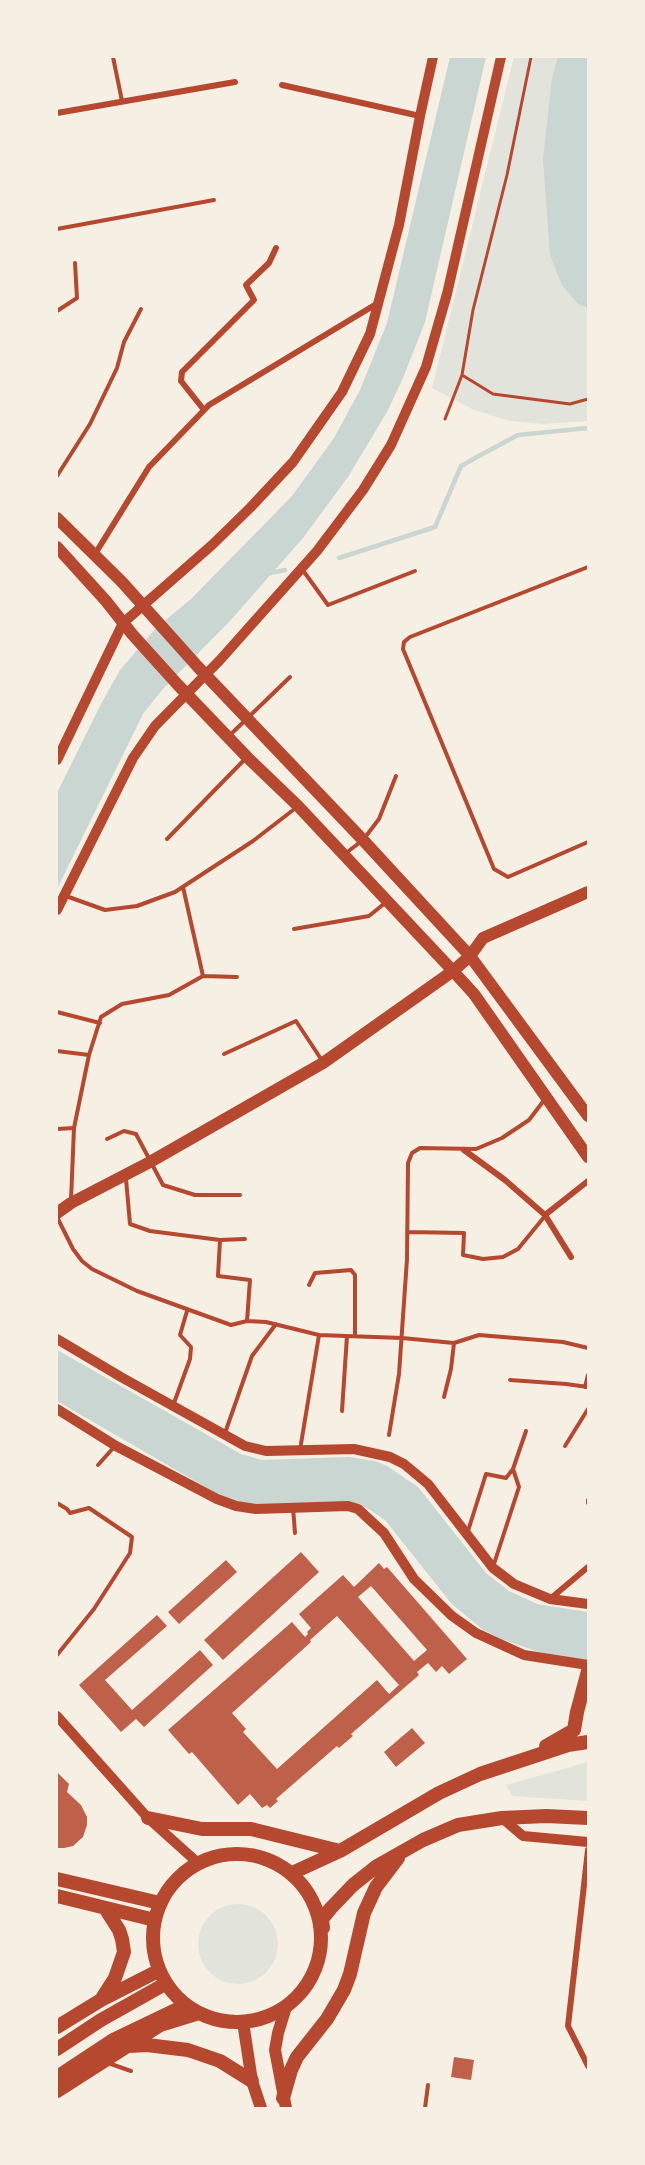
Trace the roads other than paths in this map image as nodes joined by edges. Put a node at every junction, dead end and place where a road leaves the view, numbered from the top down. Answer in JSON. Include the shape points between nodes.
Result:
{"nodes":[{"id":1,"x":113,"y":57,"type":"edge"},
{"id":2,"x":433,"y":57,"type":"edge"},
{"id":3,"x":501,"y":57,"type":"edge"},
{"id":4,"x":235,"y":82,"type":"dead end"},
{"id":5,"x":282,"y":85,"type":"dead end"},
{"id":6,"x":123,"y":102,"type":"junction"},
{"id":7,"x":57,"y":113,"type":"edge"},
{"id":8,"x":420,"y":116,"type":"junction"},
{"id":9,"x":214,"y":200,"type":"dead end"},
{"id":10,"x":57,"y":229,"type":"edge"},
{"id":11,"x":276,"y":248,"type":"dead end"},
{"id":12,"x":75,"y":263,"type":"dead end"},
{"id":13,"x":379,"y":302,"type":"junction"},
{"id":14,"x":141,"y":309,"type":"dead end"},
{"id":15,"x":57,"y":311,"type":"edge"},
{"id":16,"x":204,"y":410,"type":"junction"},
{"id":17,"x":57,"y":476,"type":"edge"},
{"id":18,"x":57,"y":518,"type":"edge"},
{"id":19,"x":57,"y":547,"type":"edge"},
{"id":20,"x":95,"y":554,"type":"junction"},
{"id":21,"x":588,"y":567,"type":"edge"},
{"id":22,"x":302,"y":568,"type":"junction"},
{"id":23,"x":415,"y":571,"type":"dead end"},
{"id":24,"x":142,"y":606,"type":"junction"},
{"id":25,"x":123,"y":623,"type":"junction"},
{"id":26,"x":202,"y":670,"type":"junction"},
{"id":27,"x":290,"y":677,"type":"dead end"},
{"id":28,"x":182,"y":689,"type":"junction"},
{"id":29,"x":248,"y":719,"type":"junction"},
{"id":30,"x":228,"y":737,"type":"junction"},
{"id":31,"x":247,"y":757,"type":"junction"},
{"id":32,"x":57,"y":760,"type":"edge"},
{"id":33,"x":396,"y":776,"type":"dead end"},
{"id":34,"x":298,"y":806,"type":"junction"},
{"id":35,"x":166,"y":839,"type":"dead end"},
{"id":36,"x":363,"y":840,"type":"junction"},
{"id":37,"x":588,"y":842,"type":"edge"},
{"id":38,"x":343,"y":855,"type":"junction"},
{"id":39,"x":183,"y":887,"type":"junction"},
{"id":40,"x":588,"y":892,"type":"edge"},
{"id":41,"x":65,"y":896,"type":"junction"},
{"id":42,"x":388,"y":901,"type":"junction"},
{"id":43,"x":57,"y":910,"type":"edge"},
{"id":44,"x":294,"y":929,"type":"dead end"},
{"id":45,"x":470,"y":956,"type":"junction"},
{"id":46,"x":453,"y":971,"type":"junction"},
{"id":47,"x":203,"y":976,"type":"junction"},
{"id":48,"x":237,"y":977,"type":"dead end"},
{"id":49,"x":57,"y":1012,"type":"edge"},
{"id":50,"x":100,"y":1023,"type":"junction"},
{"id":51,"x":57,"y":1051,"type":"edge"},
{"id":52,"x":224,"y":1054,"type":"dead end"},
{"id":53,"x":89,"y":1055,"type":"junction"},
{"id":54,"x":323,"y":1063,"type":"junction"},
{"id":55,"x":545,"y":1098,"type":"junction"},
{"id":56,"x":588,"y":1116,"type":"edge"},
{"id":57,"x":74,"y":1128,"type":"junction"},
{"id":58,"x":57,"y":1129,"type":"edge"},
{"id":59,"x":106,"y":1139,"type":"dead end"},
{"id":60,"x":464,"y":1150,"type":"junction"},
{"id":61,"x":588,"y":1157,"type":"edge"},
{"id":62,"x":150,"y":1162,"type":"junction"},
{"id":63,"x":125,"y":1175,"type":"junction"},
{"id":64,"x":588,"y":1181,"type":"edge"},
{"id":65,"x":240,"y":1195,"type":"dead end"},
{"id":66,"x":70,"y":1203,"type":"junction"},
{"id":67,"x":57,"y":1213,"type":"edge"},
{"id":68,"x":545,"y":1215,"type":"junction"},
{"id":69,"x":57,"y":1217,"type":"edge"},
{"id":70,"x":407,"y":1232,"type":"junction"},
{"id":71,"x":245,"y":1239,"type":"dead end"},
{"id":72,"x":220,"y":1240,"type":"junction"},
{"id":73,"x":571,"y":1257,"type":"dead end"},
{"id":74,"x":309,"y":1285,"type":"dead end"},
{"id":75,"x":188,"y":1311,"type":"junction"},
{"id":76,"x":247,"y":1321,"type":"junction"},
{"id":77,"x":276,"y":1324,"type":"junction"},
{"id":78,"x":319,"y":1335,"type":"junction"},
{"id":79,"x":347,"y":1336,"type":"junction"},
{"id":80,"x":355,"y":1336,"type":"junction"},
{"id":81,"x":402,"y":1338,"type":"junction"},
{"id":82,"x":57,"y":1339,"type":"edge"},
{"id":83,"x":454,"y":1343,"type":"junction"},
{"id":84,"x":588,"y":1348,"type":"edge"},
{"id":85,"x":588,"y":1375,"type":"edge"},
{"id":86,"x":510,"y":1380,"type":"dead end"},
{"id":87,"x":586,"y":1387,"type":"edge"},
{"id":88,"x":444,"y":1397,"type":"dead end"},
{"id":89,"x":173,"y":1407,"type":"junction"},
{"id":90,"x":57,"y":1409,"type":"edge"},
{"id":91,"x":588,"y":1409,"type":"edge"},
{"id":92,"x":342,"y":1411,"type":"dead end"},
{"id":93,"x":526,"y":1431,"type":"dead end"},
{"id":94,"x":388,"y":1435,"type":"dead end"},
{"id":95,"x":224,"y":1436,"type":"junction"},
{"id":96,"x":116,"y":1446,"type":"junction"},
{"id":97,"x":565,"y":1446,"type":"dead end"},
{"id":98,"x":300,"y":1451,"type":"junction"},
{"id":99,"x":98,"y":1466,"type":"dead end"},
{"id":100,"x":513,"y":1469,"type":"junction"},
{"id":101,"x":57,"y":1503,"type":"edge"},
{"id":102,"x":293,"y":1507,"type":"junction"},
{"id":103,"x":295,"y":1533,"type":"dead end"},
{"id":104,"x":466,"y":1535,"type":"junction"},
{"id":105,"x":588,"y":1567,"type":"edge"},
{"id":106,"x":493,"y":1568,"type":"junction"},
{"id":107,"x":550,"y":1599,"type":"junction"},
{"id":108,"x":588,"y":1604,"type":"edge"},
{"id":109,"x":57,"y":1654,"type":"edge"},
{"id":110,"x":588,"y":1665,"type":"edge"},
{"id":111,"x":588,"y":1671,"type":"edge"},
{"id":112,"x":57,"y":1716,"type":"edge"},
{"id":113,"x":581,"y":1729,"type":"edge"},
{"id":114,"x":588,"y":1742,"type":"edge"},
{"id":115,"x":523,"y":1759,"type":"junction"},
{"id":116,"x":148,"y":1818,"type":"junction"},
{"id":117,"x":502,"y":1818,"type":"junction"},
{"id":118,"x":588,"y":1818,"type":"edge"},
{"id":119,"x":588,"y":1842,"type":"edge"},
{"id":120,"x":405,"y":1850,"type":"junction"},
{"id":121,"x":588,"y":1850,"type":"edge"},
{"id":122,"x":340,"y":1851,"type":"junction"},
{"id":123,"x":198,"y":1863,"type":"junction"},
{"id":124,"x":292,"y":1873,"type":"junction"},
{"id":125,"x":57,"y":1879,"type":"edge"},
{"id":126,"x":57,"y":1896,"type":"edge"},
{"id":127,"x":160,"y":1903,"type":"junction"},
{"id":128,"x":105,"y":1908,"type":"junction"},
{"id":129,"x":155,"y":1920,"type":"junction"},
{"id":130,"x":323,"y":1939,"type":"junction"},
{"id":131,"x":158,"y":1971,"type":"junction"},
{"id":132,"x":165,"y":1984,"type":"junction"},
{"id":133,"x":101,"y":2000,"type":"junction"},
{"id":134,"x":186,"y":2005,"type":"junction"},
{"id":135,"x":286,"y":2007,"type":"junction"},
{"id":136,"x":199,"y":2013,"type":"junction"},
{"id":137,"x":243,"y":2022,"type":"junction"},
{"id":138,"x":57,"y":2027,"type":"edge"},
{"id":139,"x":126,"y":2046,"type":"junction"},
{"id":140,"x":57,"y":2049,"type":"edge"},
{"id":141,"x":102,"y":2061,"type":"junction"},
{"id":142,"x":588,"y":2066,"type":"edge"},
{"id":143,"x":131,"y":2071,"type":"dead end"},
{"id":144,"x":57,"y":2077,"type":"edge"},
{"id":145,"x":252,"y":2081,"type":"junction"},
{"id":146,"x":428,"y":2085,"type":"dead end"},
{"id":147,"x":57,"y":2091,"type":"edge"},
{"id":148,"x":285,"y":2103,"type":"edge"},
{"id":149,"x":261,"y":2108,"type":"edge"},
{"id":150,"x":425,"y":2108,"type":"edge"}],
"edges":[{"from":1,"to":6,"type":"lane"},
{"from":2,"to":8,"type":"street"},
{"from":3,"to":22,"type":"street","via":[[447,294],[426,367],[391,445],[369,481]]},
{"from":4,"to":6,"type":"street"},
{"from":5,"to":8,"type":"street"},
{"from":6,"to":7,"type":"street"},
{"from":8,"to":13,"type":"street"},
{"from":9,"to":10,"type":"lane"},
{"from":11,"to":16,"type":"street","via":[[269,263],[246,285],[254,300],[182,372],[181,381]]},
{"from":12,"to":15,"type":"lane","via":[[77,298]]},
{"from":13,"to":16,"type":"street"},
{"from":13,"to":24,"type":"street","via":[[370,334],[342,392],[293,462],[212,545]]},
{"from":14,"to":17,"type":"lane","via":[[90,424]]},
{"from":16,"to":20,"type":"street","via":[[149,467]]},
{"from":18,"to":20,"type":"main road"},
{"from":19,"to":25,"type":"main road"},
{"from":20,"to":24,"type":"main road"},
{"from":21,"to":37,"type":"lane","via":[[410,637],[403,649],[494,869],[508,878]]},
{"from":22,"to":23,"type":"lane","via":[[328,605]]},
{"from":22,"to":26,"type":"street"},
{"from":24,"to":25,"type":"street"},
{"from":24,"to":26,"type":"main road"},
{"from":25,"to":28,"type":"main road"},
{"from":25,"to":32,"type":"street"},
{"from":26,"to":28,"type":"street"},
{"from":26,"to":29,"type":"main road"},
{"from":27,"to":29,"type":"lane"},
{"from":28,"to":30,"type":"main road"},
{"from":28,"to":41,"type":"street","via":[[133,758]]},
{"from":29,"to":30,"type":"lane"},
{"from":29,"to":36,"type":"main road"},
{"from":30,"to":31,"type":"main road"},
{"from":31,"to":34,"type":"main road"},
{"from":31,"to":35,"type":"lane"},
{"from":33,"to":36,"type":"lane","via":[[379,819]]},
{"from":34,"to":38,"type":"main road"},
{"from":34,"to":39,"type":"lane"},
{"from":36,"to":38,"type":"lane"},
{"from":36,"to":45,"type":"main road"},
{"from":38,"to":42,"type":"main road"},
{"from":39,"to":41,"type":"lane","via":[[137,906],[105,910]]},
{"from":39,"to":47,"type":"lane"},
{"from":40,"to":45,"type":"main road","via":[[483,938]]},
{"from":41,"to":43,"type":"street"},
{"from":42,"to":44,"type":"lane","via":[[369,916]]},
{"from":42,"to":46,"type":"main road"},
{"from":45,"to":46,"type":"main road"},
{"from":45,"to":56,"type":"main road"},
{"from":46,"to":54,"type":"main road"},
{"from":46,"to":55,"type":"main road","via":[[474,994]]},
{"from":47,"to":48,"type":"lane"},
{"from":47,"to":50,"type":"lane","via":[[169,995],[122,1004],[101,1017]]},
{"from":49,"to":50,"type":"lane"},
{"from":50,"to":53,"type":"lane"},
{"from":51,"to":53,"type":"lane"},
{"from":52,"to":54,"type":"lane","via":[[296,1021]]},
{"from":53,"to":57,"type":"lane"},
{"from":54,"to":62,"type":"main road"},
{"from":55,"to":60,"type":"lane","via":[[529,1120],[502,1138]]},
{"from":55,"to":61,"type":"main road"},
{"from":57,"to":58,"type":"lane"},
{"from":57,"to":66,"type":"lane"},
{"from":59,"to":62,"type":"lane","via":[[124,1131],[136,1134]]},
{"from":60,"to":68,"type":"street"},
{"from":60,"to":70,"type":"lane","via":[[420,1148],[412,1153],[408,1163]]},
{"from":62,"to":63,"type":"main road"},
{"from":62,"to":65,"type":"lane","via":[[163,1185],[195,1195]]},
{"from":63,"to":66,"type":"main road"},
{"from":63,"to":72,"type":"lane","via":[[130,1224],[150,1231]]},
{"from":64,"to":68,"type":"street"},
{"from":66,"to":67,"type":"main road"},
{"from":68,"to":70,"type":"lane","via":[[518,1249],[503,1257],[463,1255],[464,1233]]},
{"from":68,"to":73,"type":"street"},
{"from":69,"to":75,"type":"lane","via":[[73,1249],[92,1269]]},
{"from":70,"to":81,"type":"lane"},
{"from":71,"to":72,"type":"lane"},
{"from":72,"to":76,"type":"lane","via":[[218,1276],[250,1280]]},
{"from":74,"to":80,"type":"lane","via":[[315,1273],[351,1270],[355,1275]]},
{"from":75,"to":76,"type":"lane","via":[[231,1325]]},
{"from":75,"to":89,"type":"lane","via":[[180,1335],[191,1347],[190,1359]]},
{"from":76,"to":77,"type":"lane"},
{"from":77,"to":78,"type":"lane"},
{"from":77,"to":95,"type":"lane","via":[[252,1356]]},
{"from":78,"to":79,"type":"lane"},
{"from":78,"to":98,"type":"lane"},
{"from":79,"to":80,"type":"lane"},
{"from":79,"to":92,"type":"lane"},
{"from":80,"to":81,"type":"lane"},
{"from":81,"to":83,"type":"lane"},
{"from":81,"to":94,"type":"lane","via":[[397,1396]]},
{"from":82,"to":89,"type":"street"},
{"from":83,"to":84,"type":"lane","via":[[479,1335]]},
{"from":83,"to":88,"type":"lane"},
{"from":85,"to":87,"type":"lane"},
{"from":86,"to":87,"type":"lane"},
{"from":89,"to":95,"type":"street"},
{"from":90,"to":96,"type":"street"},
{"from":91,"to":97,"type":"lane"},
{"from":93,"to":100,"type":"lane"},
{"from":95,"to":98,"type":"street","via":[[266,1452]]},
{"from":96,"to":99,"type":"lane"},
{"from":96,"to":102,"type":"street","via":[[236,1506]]},
{"from":98,"to":104,"type":"street","via":[[354,1449],[404,1464],[428,1484]]},
{"from":100,"to":104,"type":"lane","via":[[506,1478],[486,1474]]},
{"from":100,"to":106,"type":"lane","via":[[519,1487]]},
{"from":101,"to":109,"type":"lane","via":[[70,1513],[89,1508],[132,1537],[130,1553]]},
{"from":102,"to":103,"type":"lane"},
{"from":102,"to":110,"type":"street","via":[[358,1509],[384,1533],[414,1579],[476,1633],[524,1655]]},
{"from":104,"to":106,"type":"street"},
{"from":105,"to":107,"type":"street"},
{"from":106,"to":107,"type":"street","via":[[514,1584]]},
{"from":107,"to":108,"type":"street"},
{"from":111,"to":113,"type":"main road","via":[[577,1712]]},
{"from":112,"to":116,"type":"street"},
{"from":113,"to":115,"type":"main road"},
{"from":114,"to":115,"type":"main road"},
{"from":115,"to":122,"type":"main road","via":[[439,1793]]},
{"from":116,"to":122,"type":"main road","via":[[202,1828],[251,1828]]},
{"from":116,"to":123,"type":"street"},
{"from":117,"to":118,"type":"main road"},
{"from":117,"to":119,"type":"street","via":[[523,1836]]},
{"from":117,"to":120,"type":"main road","via":[[458,1825]]},
{"from":120,"to":130,"type":"main road","via":[[377,1866],[331,1908],[322,1919]]},
{"from":120,"to":148,"type":"main road","via":[[369,1901],[344,1990],[297,2058]]},
{"from":121,"to":142,"type":"street","via":[[568,2026]]},
{"from":122,"to":124,"type":"main road"},
{"from":123,"to":124,"type":"main road","via":[[222,1855],[246,1854],[271,1860]]},
{"from":123,"to":127,"type":"main road","via":[[176,1880]]},
{"from":124,"to":130,"type":"main road","via":[[312,1898]]},
{"from":125,"to":127,"type":"main road"},
{"from":126,"to":128,"type":"main road"},
{"from":127,"to":129,"type":"main road"},
{"from":128,"to":129,"type":"main road"},
{"from":128,"to":133,"type":"main road","via":[[122,1939],[124,1952],[115,1978]]},
{"from":129,"to":131,"type":"main road"},
{"from":130,"to":135,"type":"main road","via":[[318,1965],[306,1989]]},
{"from":131,"to":132,"type":"main road"},
{"from":131,"to":133,"type":"main road"},
{"from":132,"to":134,"type":"main road"},
{"from":132,"to":140,"type":"main road"},
{"from":133,"to":138,"type":"main road"},
{"from":134,"to":136,"type":"main road"},
{"from":134,"to":144,"type":"main road","via":[[113,2040]]},
{"from":135,"to":137,"type":"main road","via":[[262,2019]]},
{"from":135,"to":148,"type":"main road","via":[[275,2050]]},
{"from":136,"to":137,"type":"main road","via":[[220,2021]]},
{"from":136,"to":139,"type":"main road","via":[[160,2025]]},
{"from":137,"to":145,"type":"main road"},
{"from":139,"to":141,"type":"main road"},
{"from":139,"to":145,"type":"main road","via":[[188,2050],[220,2061]]},
{"from":141,"to":143,"type":"lane"},
{"from":141,"to":147,"type":"main road"},
{"from":145,"to":149,"type":"main road"},
{"from":146,"to":150,"type":"lane"}]}
